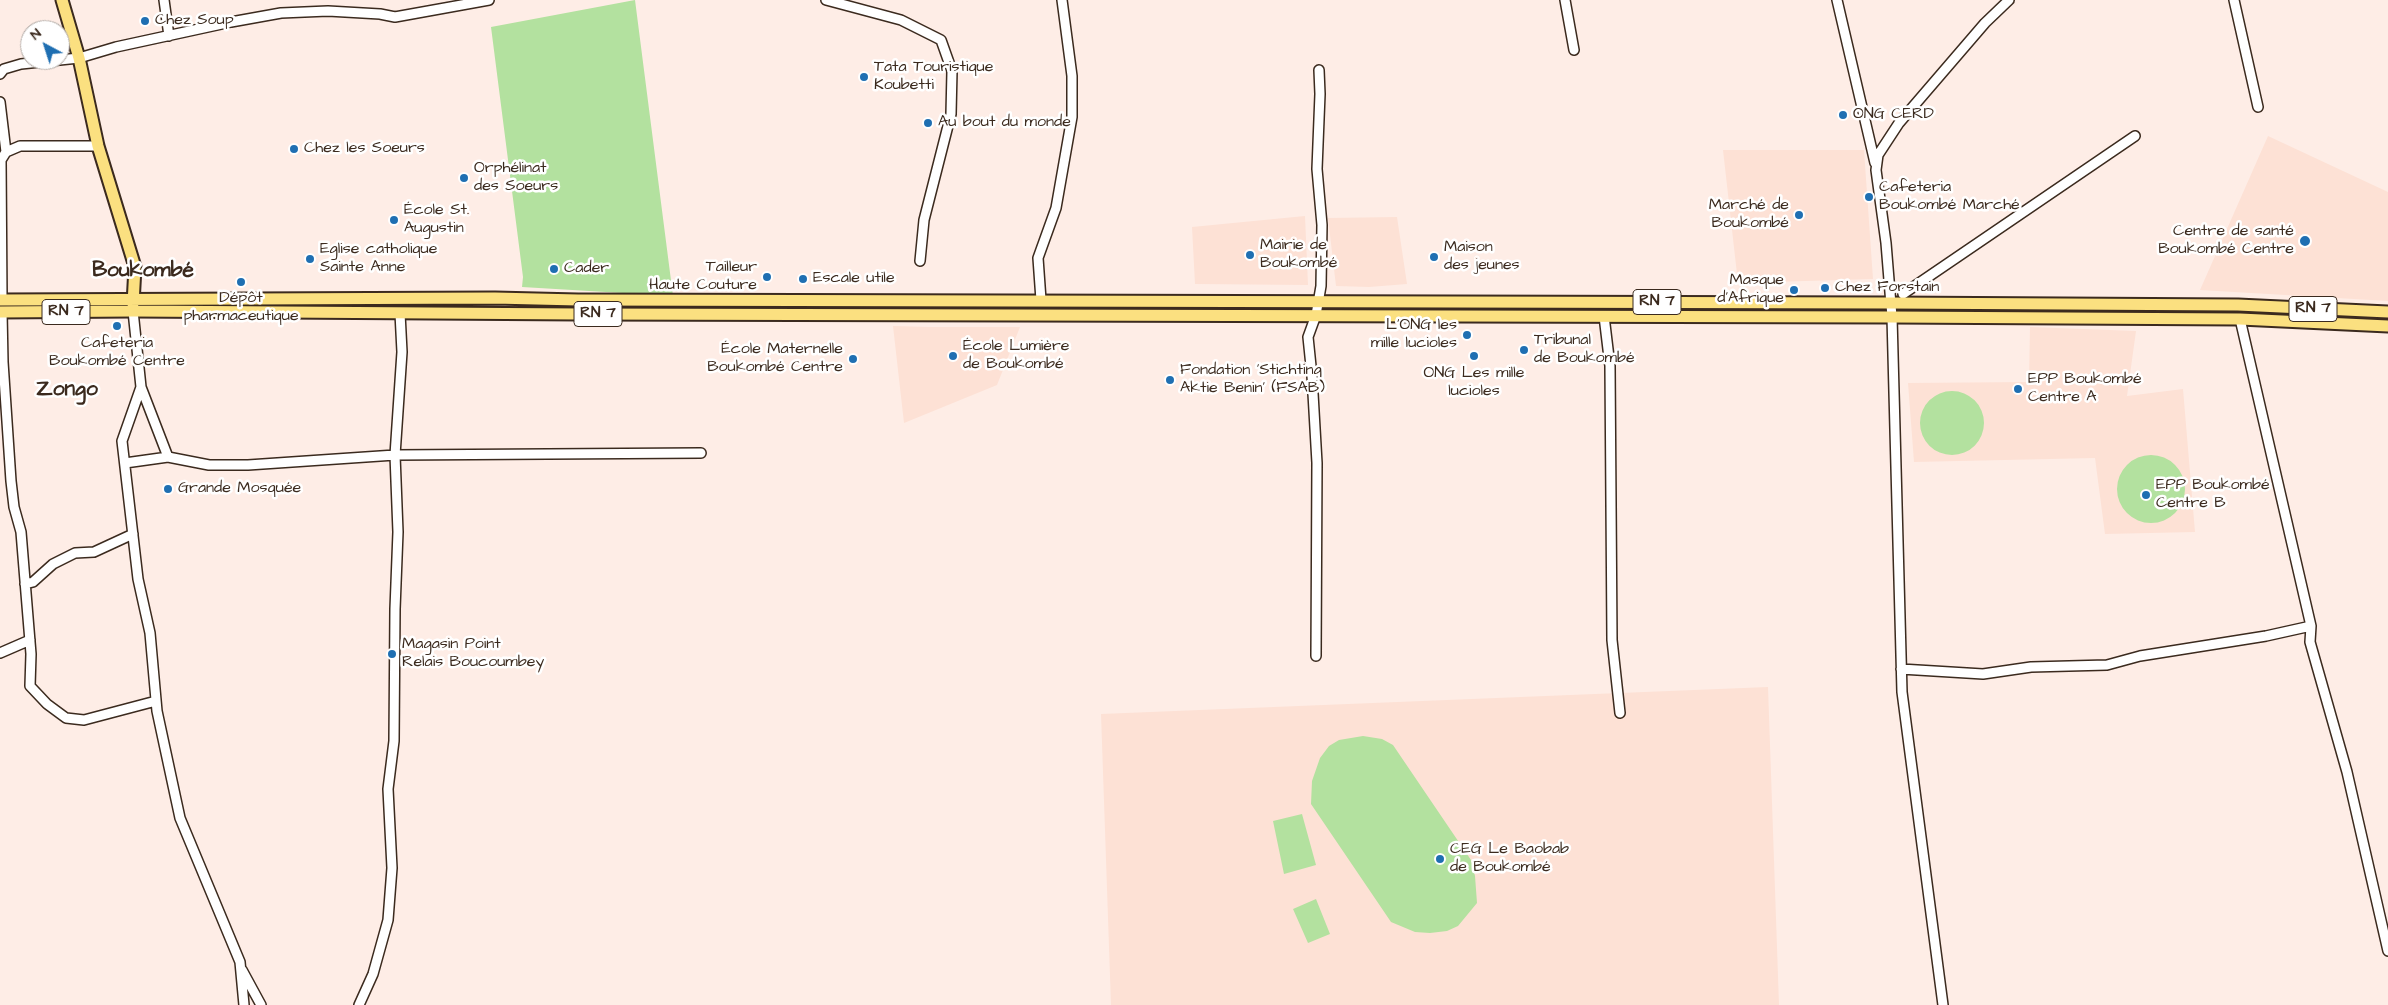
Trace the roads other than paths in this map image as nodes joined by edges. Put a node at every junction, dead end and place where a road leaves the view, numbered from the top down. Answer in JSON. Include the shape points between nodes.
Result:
{"nodes":[{"id":1,"x":62,"y":0,"type":"edge"},
{"id":2,"x":164,"y":0,"type":"edge"},
{"id":3,"x":489,"y":0,"type":"edge"},
{"id":4,"x":826,"y":0,"type":"edge"},
{"id":5,"x":1062,"y":0,"type":"edge"},
{"id":6,"x":1565,"y":0,"type":"edge"},
{"id":7,"x":1837,"y":0,"type":"edge"},
{"id":8,"x":2009,"y":0,"type":"edge"},
{"id":9,"x":2234,"y":0,"type":"edge"},
{"id":10,"x":169,"y":36,"type":"junction"},
{"id":11,"x":1574,"y":50,"type":"dead end"},
{"id":12,"x":79,"y":58,"type":"junction"},
{"id":13,"x":1318,"y":70,"type":"dead end"},
{"id":14,"x":0,"y":74,"type":"edge"},
{"id":15,"x":0,"y":102,"type":"edge"},
{"id":16,"x":2258,"y":107,"type":"dead end"},
{"id":17,"x":2135,"y":136,"type":"dead end"},
{"id":18,"x":98,"y":146,"type":"junction"},
{"id":19,"x":6,"y":152,"type":"junction"},
{"id":20,"x":1876,"y":170,"type":"junction"},
{"id":21,"x":920,"y":261,"type":"dead end"},
{"id":22,"x":1903,"y":294,"type":"dead end"},
{"id":23,"x":134,"y":298,"type":"junction"},
{"id":24,"x":1,"y":300,"type":"edge"},
{"id":25,"x":1041,"y":300,"type":"junction"},
{"id":26,"x":1318,"y":301,"type":"junction"},
{"id":27,"x":1890,"y":303,"type":"junction"},
{"id":28,"x":133,"y":311,"type":"junction"},
{"id":29,"x":2388,"y":312,"type":"edge"},
{"id":30,"x":400,"y":313,"type":"junction"},
{"id":31,"x":1316,"y":315,"type":"junction"},
{"id":32,"x":1604,"y":316,"type":"junction"},
{"id":33,"x":1,"y":317,"type":"edge"},
{"id":34,"x":1892,"y":317,"type":"junction"},
{"id":35,"x":2240,"y":320,"type":"junction"},
{"id":36,"x":2388,"y":326,"type":"edge"},
{"id":37,"x":141,"y":387,"type":"junction"},
{"id":38,"x":701,"y":452,"type":"dead end"},
{"id":39,"x":395,"y":455,"type":"junction"},
{"id":40,"x":168,"y":457,"type":"junction"},
{"id":41,"x":125,"y":464,"type":"junction"},
{"id":42,"x":133,"y":534,"type":"junction"},
{"id":43,"x":25,"y":584,"type":"junction"},
{"id":44,"x":2312,"y":626,"type":"junction"},
{"id":45,"x":30,"y":640,"type":"junction"},
{"id":46,"x":0,"y":653,"type":"edge"},
{"id":47,"x":1316,"y":656,"type":"dead end"},
{"id":48,"x":1901,"y":669,"type":"junction"},
{"id":49,"x":156,"y":701,"type":"junction"},
{"id":50,"x":1620,"y":713,"type":"dead end"},
{"id":51,"x":2388,"y":951,"type":"edge"},
{"id":52,"x":240,"y":967,"type":"junction"},
{"id":53,"x":244,"y":1005,"type":"edge"},
{"id":54,"x":262,"y":1005,"type":"edge"},
{"id":55,"x":359,"y":1005,"type":"edge"},
{"id":56,"x":1944,"y":1005,"type":"edge"}],
"edges":[{"from":1,"to":12,"type":"main road"},
{"from":2,"to":10,"type":"street"},
{"from":3,"to":10,"type":"street","via":[[396,17],[328,11],[281,13]]},
{"from":4,"to":21,"type":"street","via":[[902,20],[941,40],[952,71],[951,114],[924,220]]},
{"from":5,"to":25,"type":"street","via":[[1072,76],[1072,117],[1056,208],[1038,258]]},
{"from":6,"to":11,"type":"street"},
{"from":7,"to":20,"type":"street"},
{"from":8,"to":20,"type":"street","via":[[1985,23],[1899,123],[1878,155]]},
{"from":9,"to":16,"type":"street"},
{"from":10,"to":12,"type":"street"},
{"from":12,"to":14,"type":"street","via":[[21,64],[4,69]]},
{"from":12,"to":18,"type":"main road"},
{"from":13,"to":26,"type":"street","via":[[1317,176],[1322,225]]},
{"from":15,"to":19,"type":"street"},
{"from":17,"to":22,"type":"street"},
{"from":18,"to":19,"type":"street","via":[[20,146]]},
{"from":18,"to":23,"type":"main road","via":[[135,267]]},
{"from":19,"to":24,"type":"street","via":[[1,160]]},
{"from":20,"to":27,"type":"street"},
{"from":23,"to":24,"type":"main road","number":"RN 7"},
{"from":23,"to":25,"type":"main road","number":"RN 7"},
{"from":23,"to":28,"type":"main road"},
{"from":25,"to":26,"type":"main road","number":"RN 7"},
{"from":26,"to":27,"type":"main road","number":"RN 7"},
{"from":26,"to":31,"type":"street"},
{"from":27,"to":29,"type":"main road","number":"RN 7","via":[[2238,305]]},
{"from":27,"to":34,"type":"street"},
{"from":28,"to":30,"type":"main road","number":"RN 7"},
{"from":28,"to":33,"type":"main road","number":"RN 7","via":[[20,312]]},
{"from":28,"to":37,"type":"street"},
{"from":30,"to":31,"type":"main road","number":"RN 7"},
{"from":30,"to":39,"type":"street","via":[[402,352]]},
{"from":31,"to":32,"type":"main road","number":"RN 7"},
{"from":31,"to":47,"type":"street","via":[[1308,337],[1316,463]]},
{"from":32,"to":34,"type":"main road","number":"RN 7"},
{"from":32,"to":50,"type":"street","via":[[1610,366],[1612,640]]},
{"from":33,"to":43,"type":"street","via":[[11,481],[21,532]]},
{"from":34,"to":35,"type":"main road","number":"RN 7"},
{"from":34,"to":48,"type":"street"},
{"from":35,"to":36,"type":"main road","number":"RN 7"},
{"from":35,"to":44,"type":"street"},
{"from":37,"to":40,"type":"street"},
{"from":37,"to":41,"type":"street","via":[[122,441]]},
{"from":38,"to":39,"type":"street"},
{"from":39,"to":40,"type":"street","via":[[248,465],[209,465]]},
{"from":39,"to":55,"type":"street","via":[[398,532],[394,741],[388,789],[391,877],[388,920],[373,974]]},
{"from":40,"to":41,"type":"street"},
{"from":41,"to":42,"type":"street"},
{"from":42,"to":43,"type":"street","via":[[94,552],[75,553],[53,564],[33,582]]},
{"from":42,"to":49,"type":"street","via":[[138,580],[150,633]]},
{"from":43,"to":45,"type":"street"},
{"from":44,"to":48,"type":"street","via":[[2140,656],[2107,665],[2031,667],[1983,674]]},
{"from":44,"to":51,"type":"street","via":[[2310,642],[2347,772]]},
{"from":45,"to":46,"type":"street"},
{"from":45,"to":49,"type":"street","via":[[30,686],[66,718],[84,720]]},
{"from":48,"to":56,"type":"street","via":[[1920,841]]},
{"from":49,"to":52,"type":"street","via":[[180,818]]},
{"from":52,"to":53,"type":"street"},
{"from":52,"to":54,"type":"street"}]}
